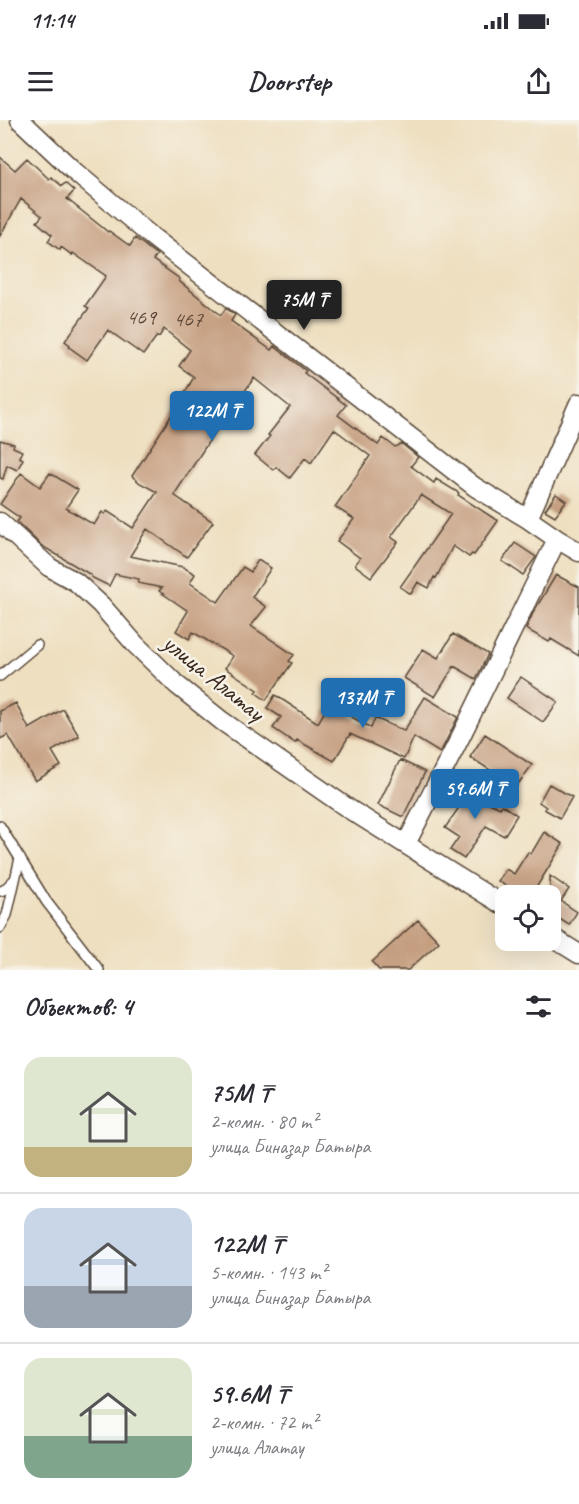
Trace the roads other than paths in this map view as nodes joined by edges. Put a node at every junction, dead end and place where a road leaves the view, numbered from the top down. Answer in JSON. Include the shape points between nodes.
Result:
{"nodes":[{"id":1,"x":20,"y":120,"type":"edge"},
{"id":2,"x":579,"y":403,"type":"edge"},
{"id":3,"x":528,"y":519,"type":"junction"},
{"id":4,"x":0,"y":522,"type":"edge"},
{"id":5,"x":557,"y":539,"type":"junction"},
{"id":6,"x":579,"y":552,"type":"edge"},
{"id":7,"x":37,"y":645,"type":"dead end"},
{"id":8,"x":0,"y":676,"type":"edge"},
{"id":9,"x":0,"y":826,"type":"edge"},
{"id":10,"x":406,"y":844,"type":"junction"},
{"id":11,"x":20,"y":858,"type":"junction"},
{"id":12,"x":14,"y":880,"type":"junction"},
{"id":13,"x":0,"y":891,"type":"edge"},
{"id":14,"x":495,"y":900,"type":"edge"},
{"id":15,"x":0,"y":928,"type":"edge"},
{"id":16,"x":561,"y":943,"type":"edge"},
{"id":17,"x":579,"y":954,"type":"edge"},
{"id":18,"x":99,"y":970,"type":"edge"}],
"edges":[{"from":1,"to":3,"type":"street","via":[[151,236],[475,487]]},
{"from":2,"to":3,"type":"street"},
{"from":3,"to":5,"type":"street"},
{"from":4,"to":10,"type":"street","name":"улица Алатау","via":[[49,567],[76,582],[101,605],[177,686],[349,809]]},
{"from":5,"to":6,"type":"street"},
{"from":5,"to":10,"type":"street"},
{"from":7,"to":8,"type":"lane"},
{"from":9,"to":11,"type":"lane"},
{"from":10,"to":14,"type":"street","name":"улица Алатау"},
{"from":11,"to":12,"type":"lane"},
{"from":11,"to":18,"type":"lane","via":[[46,901]]},
{"from":12,"to":13,"type":"lane"},
{"from":12,"to":15,"type":"lane","via":[[7,915]]},
{"from":16,"to":17,"type":"street"}]}
